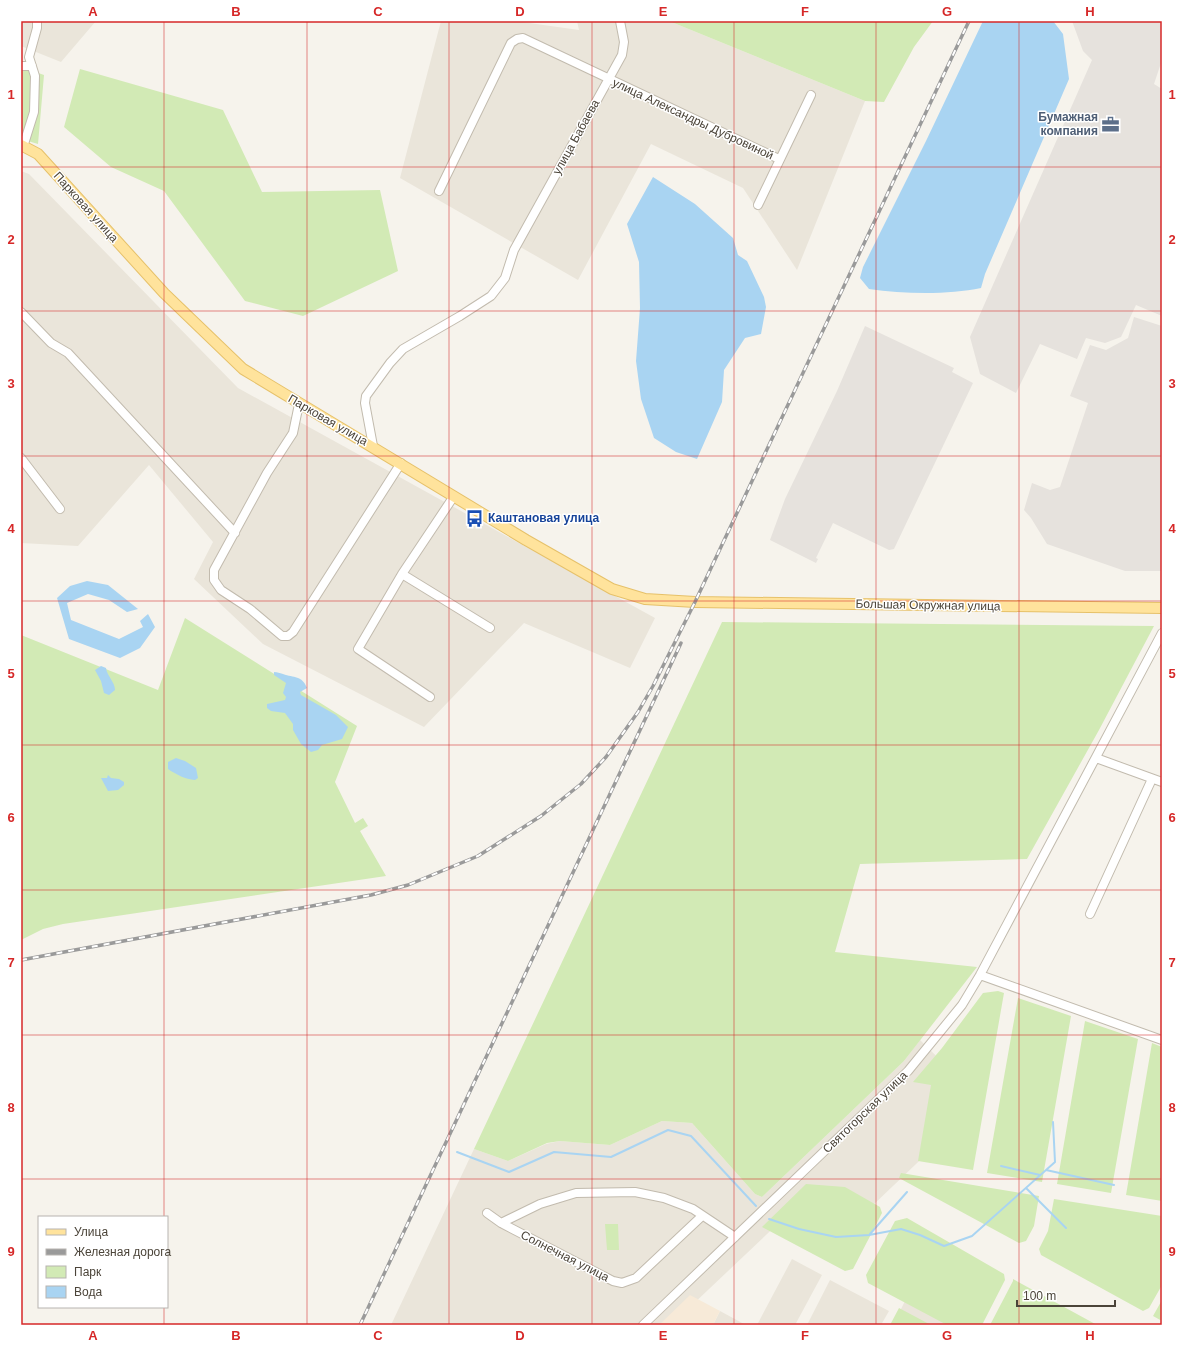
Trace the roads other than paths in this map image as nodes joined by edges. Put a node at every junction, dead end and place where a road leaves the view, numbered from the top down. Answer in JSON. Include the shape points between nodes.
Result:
{"nodes":[{"id":1,"x":37,"y":21,"type":"edge"},
{"id":2,"x":620,"y":21,"type":"edge"},
{"id":3,"x":21,"y":66,"type":"edge"},
{"id":4,"x":32,"y":66,"type":"junction"},
{"id":5,"x":608,"y":79,"type":"junction"},
{"id":6,"x":811,"y":95,"type":"dead end"},
{"id":7,"x":22,"y":146,"type":"edge"},
{"id":8,"x":779,"y":159,"type":"junction"},
{"id":9,"x":439,"y":191,"type":"dead end"},
{"id":10,"x":758,"y":205,"type":"dead end"},
{"id":11,"x":21,"y":312,"type":"edge"},
{"id":12,"x":300,"y":404,"type":"junction"},
{"id":13,"x":374,"y":446,"type":"junction"},
{"id":14,"x":21,"y":458,"type":"edge"},
{"id":15,"x":401,"y":463,"type":"junction"},
{"id":16,"x":454,"y":496,"type":"junction"},
{"id":17,"x":60,"y":509,"type":"dead end"},
{"id":18,"x":235,"y":533,"type":"junction"},
{"id":19,"x":402,"y":574,"type":"junction"},
{"id":20,"x":695,"y":602,"type":"joint"},
{"id":21,"x":1162,"y":608,"type":"edge"},
{"id":22,"x":490,"y":628,"type":"dead end"},
{"id":23,"x":1162,"y":633,"type":"edge"},
{"id":24,"x":430,"y":697,"type":"dead end"},
{"id":25,"x":1096,"y":758,"type":"junction"},
{"id":26,"x":1152,"y":779,"type":"junction"},
{"id":27,"x":1162,"y":782,"type":"edge"},
{"id":28,"x":1090,"y":914,"type":"dead end"},
{"id":29,"x":980,"y":975,"type":"junction"},
{"id":30,"x":1162,"y":1040,"type":"edge"},
{"id":31,"x":487,"y":1213,"type":"dead end"},
{"id":32,"x":702,"y":1216,"type":"junction"},
{"id":33,"x":501,"y":1223,"type":"junction"},
{"id":34,"x":735,"y":1237,"type":"junction"},
{"id":35,"x":643,"y":1325,"type":"edge"}],
"edges":[{"from":1,"to":4,"type":"street","via":[[29,57]]},
{"from":2,"to":5,"type":"street","name":"улица Бабаева","via":[[623,48]]},
{"from":3,"to":4,"type":"street"},
{"from":4,"to":7,"type":"street","via":[[34,112]]},
{"from":5,"to":8,"type":"street","name":"улица Александры Дубровиной"},
{"from":5,"to":9,"type":"street","name":"улица Александры Дубровиной","via":[[523,38],[516,39],[511,43]]},
{"from":5,"to":13,"type":"street","name":"улица Бабаева","via":[[514,250],[505,278],[490,296],[403,349],[390,362],[366,396],[365,403]]},
{"from":6,"to":8,"type":"street"},
{"from":7,"to":12,"type":"main road","name":"Парковая улица","via":[[38,154],[164,293],[243,369]]},
{"from":8,"to":10,"type":"street"},
{"from":11,"to":18,"type":"street","via":[[51,343],[68,353]]},
{"from":12,"to":13,"type":"main road","name":"Парковая улица"},
{"from":12,"to":18,"type":"street","via":[[293,433],[267,473]]},
{"from":13,"to":15,"type":"main road","name":"Парковая улица"},
{"from":14,"to":17,"type":"street"},
{"from":15,"to":16,"type":"main road","name":"Парковая улица"},
{"from":15,"to":18,"type":"street","via":[[288,636],[282,636],[250,609],[221,590],[214,580],[214,570]]},
{"from":16,"to":19,"type":"street"},
{"from":16,"to":20,"type":"main road","name":"Парковая улица","via":[[612,588],[645,599]]},
{"from":19,"to":22,"type":"street"},
{"from":19,"to":24,"type":"street","via":[[358,649]]},
{"from":20,"to":21,"type":"main road","name":"Большая Окружная улица"},
{"from":23,"to":25,"type":"street","name":"Святогорская улица"},
{"from":25,"to":26,"type":"street"},
{"from":25,"to":29,"type":"street","name":"Святогорская улица"},
{"from":26,"to":27,"type":"street"},
{"from":26,"to":28,"type":"street"},
{"from":29,"to":30,"type":"street"},
{"from":29,"to":34,"type":"street","name":"Святогорская улица","via":[[962,1005],[908,1071]]},
{"from":31,"to":33,"type":"street","name":"Солнечная улица"},
{"from":32,"to":33,"type":"street","name":"Солнечная улица","via":[[664,1198],[635,1192],[576,1193],[540,1204]]},
{"from":32,"to":33,"type":"street","name":"Солнечная улица","via":[[636,1278],[622,1283],[613,1281]]},
{"from":32,"to":34,"type":"street","name":"Солнечная улица"},
{"from":34,"to":35,"type":"street","name":"Святогорская улица"}]}
